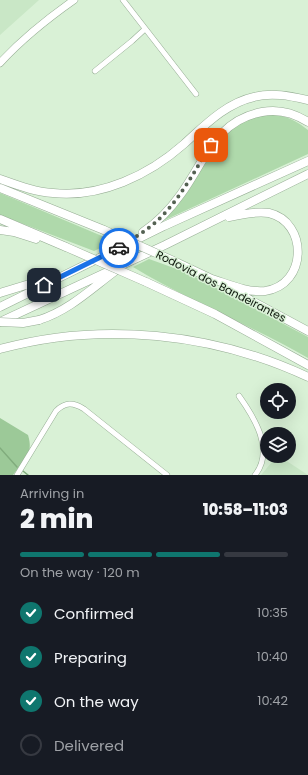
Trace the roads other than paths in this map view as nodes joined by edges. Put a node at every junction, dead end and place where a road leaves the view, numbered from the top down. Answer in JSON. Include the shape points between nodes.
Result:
{"nodes":[{"id":1,"x":74,"y":0,"type":"edge"},
{"id":2,"x":123,"y":0,"type":"edge"},
{"id":3,"x":145,"y":29,"type":"junction"},
{"id":4,"x":0,"y":63,"type":"edge"},
{"id":5,"x":95,"y":71,"type":"dead end"},
{"id":6,"x":196,"y":94,"type":"dead end"},
{"id":7,"x":308,"y":100,"type":"edge"},
{"id":8,"x":308,"y":122,"type":"edge"},
{"id":9,"x":308,"y":161,"type":"edge"},
{"id":10,"x":308,"y":174,"type":"edge"},
{"id":11,"x":0,"y":179,"type":"edge"},
{"id":12,"x":0,"y":188,"type":"edge"},
{"id":13,"x":0,"y":219,"type":"edge"},
{"id":14,"x":218,"y":219,"type":"junction"},
{"id":15,"x":0,"y":230,"type":"edge"},
{"id":16,"x":58,"y":244,"type":"junction"},
{"id":17,"x":115,"y":250,"type":"junction"},
{"id":18,"x":127,"y":262,"type":"junction"},
{"id":19,"x":80,"y":268,"type":"junction"},
{"id":20,"x":209,"y":278,"type":"junction"},
{"id":21,"x":0,"y":293,"type":"edge"},
{"id":22,"x":0,"y":307,"type":"edge"},
{"id":23,"x":0,"y":322,"type":"edge"},
{"id":24,"x":308,"y":331,"type":"edge"},
{"id":25,"x":0,"y":349,"type":"edge"},
{"id":26,"x":308,"y":365,"type":"edge"},
{"id":27,"x":308,"y":377,"type":"edge"},
{"id":28,"x":239,"y":396,"type":"dead end"},
{"id":29,"x":16,"y":475,"type":"edge"},
{"id":30,"x":167,"y":475,"type":"edge"},
{"id":31,"x":256,"y":475,"type":"edge"}],
"edges":[{"from":1,"to":4,"type":"main road","via":[[50,16]]},
{"from":2,"to":3,"type":"street"},
{"from":3,"to":5,"type":"street"},
{"from":3,"to":6,"type":"street"},
{"from":7,"to":11,"type":"highway","via":[[270,94],[243,100],[208,122],[158,164],[128,180],[107,187],[85,192],[53,193],[32,190]]},
{"from":8,"to":17,"type":"highway","via":[[290,113],[266,111],[242,117],[231,124],[211,145],[181,194],[161,217],[148,229]]},
{"from":9,"to":17,"type":"highway"},
{"from":10,"to":14,"type":"highway"},
{"from":12,"to":20,"type":"highway","name":"Rodovia dos Bandeirantes","bridge":true,"via":[[104,230]]},
{"from":13,"to":16,"type":"highway"},
{"from":14,"to":18,"type":"highway"},
{"from":14,"to":20,"type":"highway","via":[[261,212],[277,216],[288,223],[296,237],[300,252],[299,260],[289,279],[271,290],[249,290]]},
{"from":15,"to":16,"type":"highway"},
{"from":16,"to":26,"type":"highway","bridge":true,"via":[[215,314]]},
{"from":17,"to":19,"type":"highway"},
{"from":18,"to":23,"type":"highway"},
{"from":18,"to":23,"type":"highway","bridge":true,"via":[[52,316],[23,323]]},
{"from":19,"to":21,"type":"highway"},
{"from":19,"to":22,"type":"highway"},
{"from":20,"to":24,"type":"highway","name":"Rodovia dos Bandeirantes"},
{"from":25,"to":27,"type":"highway","via":[[60,337],[144,336],[230,348]]},
{"from":28,"to":31,"type":"street","via":[[251,415],[263,444],[264,457]]},
{"from":29,"to":30,"type":"street","via":[[56,411],[62,405],[71,404],[77,404],[84,409]]}]}
